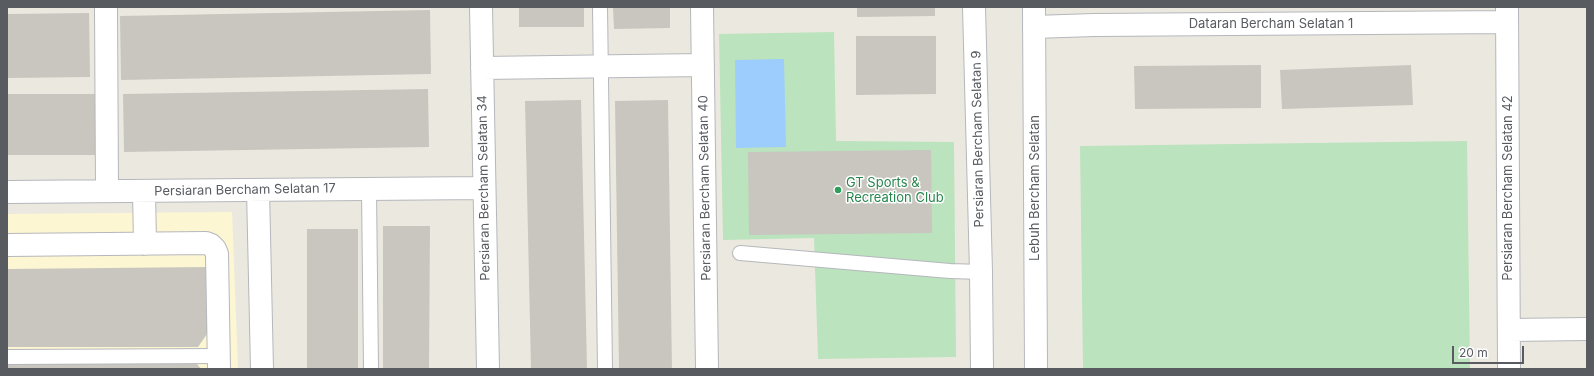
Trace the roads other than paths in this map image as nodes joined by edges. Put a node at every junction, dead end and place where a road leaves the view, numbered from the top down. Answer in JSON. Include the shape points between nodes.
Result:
{"nodes":[{"id":1,"x":106,"y":7,"type":"edge"},
{"id":2,"x":481,"y":7,"type":"edge"},
{"id":3,"x":600,"y":7,"type":"edge"},
{"id":4,"x":702,"y":7,"type":"edge"},
{"id":5,"x":974,"y":7,"type":"edge"},
{"id":6,"x":1318,"y":15,"type":"edge"},
{"id":7,"x":1507,"y":15,"type":"edge"},
{"id":8,"x":1093,"y":16,"type":"edge"},
{"id":9,"x":1034,"y":17,"type":"edge"},
{"id":10,"x":703,"y":65,"type":"junction"},
{"id":11,"x":601,"y":67,"type":"junction"},
{"id":12,"x":482,"y":68,"type":"junction"},
{"id":13,"x":369,"y":188,"type":"junction"},
{"id":14,"x":484,"y":188,"type":"junction"},
{"id":15,"x":258,"y":190,"type":"junction"},
{"id":16,"x":144,"y":191,"type":"junction"},
{"id":17,"x":7,"y":192,"type":"edge"},
{"id":18,"x":107,"y":192,"type":"junction"},
{"id":19,"x":145,"y":244,"type":"junction"},
{"id":20,"x":7,"y":245,"type":"edge"},
{"id":21,"x":740,"y":253,"type":"dead end"},
{"id":22,"x":981,"y":272,"type":"junction"},
{"id":23,"x":1587,"y":329,"type":"edge"},
{"id":24,"x":1509,"y":330,"type":"junction"},
{"id":25,"x":7,"y":357,"type":"edge"},
{"id":26,"x":219,"y":362,"type":"edge"},
{"id":27,"x":262,"y":369,"type":"edge"},
{"id":28,"x":371,"y":369,"type":"edge"},
{"id":29,"x":488,"y":369,"type":"edge"},
{"id":30,"x":605,"y":369,"type":"edge"},
{"id":31,"x":707,"y":369,"type":"edge"},
{"id":32,"x":982,"y":369,"type":"edge"},
{"id":33,"x":1036,"y":369,"type":"edge"},
{"id":34,"x":1509,"y":369,"type":"edge"}],
"edges":[{"from":1,"to":18,"type":"street"},
{"from":2,"to":12,"type":"street","name":"Persiaran Bercham Selatan 34"},
{"from":3,"to":11,"type":"lane"},
{"from":4,"to":10,"type":"street","name":"Persiaran Bercham Selatan 40"},
{"from":5,"to":22,"type":"street","name":"Persiaran Bercham Selatan 9"},
{"from":6,"to":7,"type":"street","name":"Dataran Bercham Selatan 1"},
{"from":6,"to":8,"type":"street","name":"Dataran Bercham Selatan 1"},
{"from":7,"to":24,"type":"street","name":"Persiaran Bercham Selatan 42"},
{"from":8,"to":9,"type":"street","name":"Dataran Bercham Selatan 1"},
{"from":9,"to":33,"type":"street","name":"Lebuh Bercham Selatan"},
{"from":10,"to":11,"type":"street"},
{"from":10,"to":31,"type":"street","name":"Persiaran Bercham Selatan 40"},
{"from":11,"to":12,"type":"street"},
{"from":11,"to":30,"type":"lane"},
{"from":12,"to":14,"type":"street","name":"Persiaran Bercham Selatan 34"},
{"from":13,"to":14,"type":"street","name":"Persiaran Bercham Selatan 17"},
{"from":13,"to":15,"type":"street","name":"Persiaran Bercham Selatan 17"},
{"from":13,"to":28,"type":"lane"},
{"from":14,"to":29,"type":"street","name":"Persiaran Bercham Selatan 34"},
{"from":15,"to":16,"type":"street","name":"Persiaran Bercham Selatan 17"},
{"from":15,"to":27,"type":"street"},
{"from":16,"to":18,"type":"street","name":"Persiaran Bercham Selatan 17"},
{"from":16,"to":19,"type":"street"},
{"from":17,"to":18,"type":"street","name":"Persiaran Bercham Selatan 17"},
{"from":19,"to":20,"type":"street"},
{"from":19,"to":26,"type":"street","via":[[206,243],[215,249]]},
{"from":21,"to":22,"type":"lane"},
{"from":22,"to":32,"type":"street","name":"Persiaran Bercham Selatan 9"},
{"from":23,"to":24,"type":"street"},
{"from":24,"to":34,"type":"street","name":"Persiaran Bercham Selatan 42"},
{"from":25,"to":26,"type":"lane"}]}
